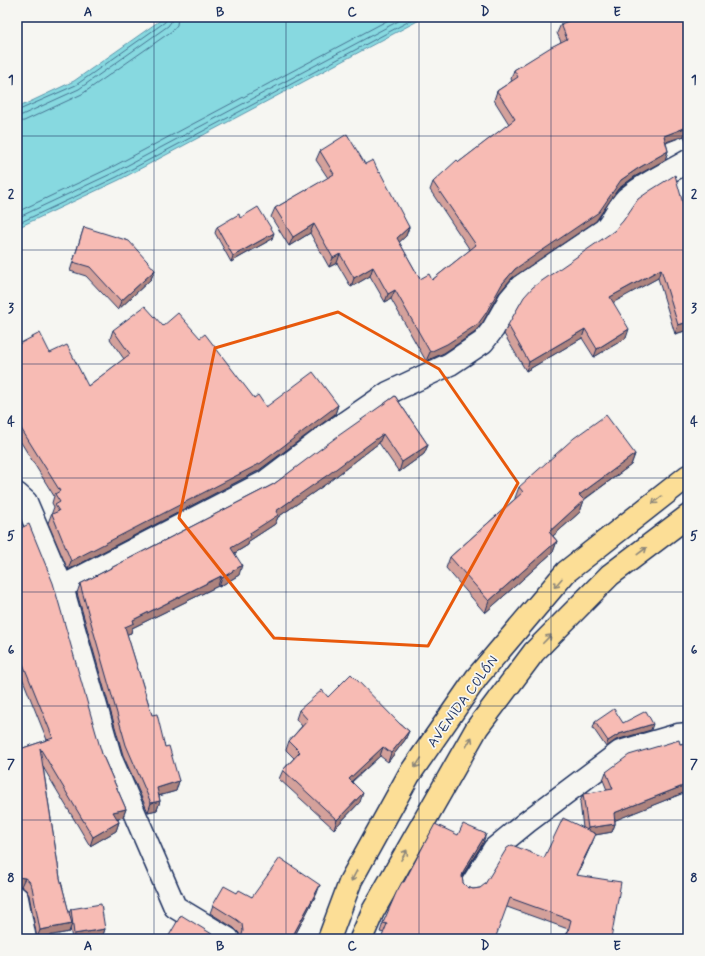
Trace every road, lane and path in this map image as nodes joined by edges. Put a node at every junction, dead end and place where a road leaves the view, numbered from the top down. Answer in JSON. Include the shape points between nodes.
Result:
{"nodes":[{"id":1,"x":688,"y":161,"type":"edge"},
{"id":2,"x":688,"y":476,"type":"edge"},
{"id":3,"x":17,"y":494,"type":"edge"},
{"id":4,"x":688,"y":516,"type":"edge"},
{"id":5,"x":62,"y":587,"type":"junction"},
{"id":6,"x":688,"y":734,"type":"edge"},
{"id":7,"x":471,"y":886,"type":"dead end"},
{"id":8,"x":17,"y":898,"type":"edge"},
{"id":9,"x":24,"y":939,"type":"edge"},
{"id":10,"x":228,"y":939,"type":"edge"},
{"id":11,"x":330,"y":939,"type":"edge"},
{"id":12,"x":361,"y":939,"type":"edge"}],
"edges":[{"from":1,"to":5,"type":"street","via":[[626,200],[604,230],[520,286],[483,342],[450,364],[388,393],[265,482]]},
{"from":2,"to":11,"type":"main road","name":"AVENIDA COLÓN","one_way":true,"via":[[566,572],[476,677],[409,775],[351,880]]},
{"from":3,"to":5,"type":"street","via":[[26,502]]},
{"from":12,"to":4,"type":"main road","name":"AVENIDA COLÓN","one_way":true,"via":[[373,910],[477,728],[534,652],[610,575]]},
{"from":5,"to":10,"type":"street","via":[[111,759],[174,907]]},
{"from":6,"to":7,"type":"street","via":[[620,752],[494,849]]},
{"from":8,"to":9,"type":"street"}]}
